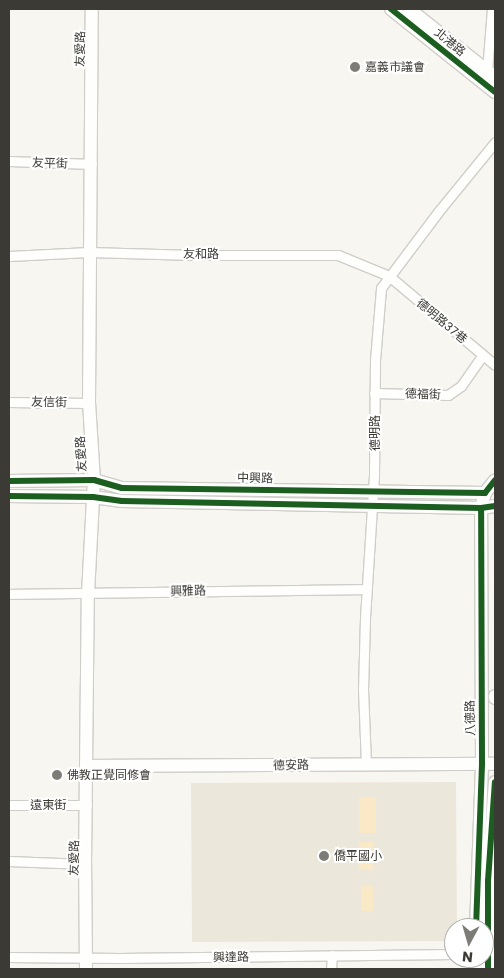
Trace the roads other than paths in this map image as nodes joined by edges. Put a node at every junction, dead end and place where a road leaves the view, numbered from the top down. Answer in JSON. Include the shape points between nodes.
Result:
{"nodes":[{"id":1,"x":92,"y":9,"type":"edge"},
{"id":2,"x":391,"y":9,"type":"edge"},
{"id":3,"x":409,"y":9,"type":"edge"},
{"id":4,"x":492,"y":9,"type":"edge"},
{"id":5,"x":491,"y":74,"type":"edge"},
{"id":6,"x":495,"y":92,"type":"edge"},
{"id":7,"x":495,"y":142,"type":"edge"},
{"id":8,"x":9,"y":161,"type":"edge"},
{"id":9,"x":92,"y":164,"type":"junction"},
{"id":10,"x":89,"y":252,"type":"junction"},
{"id":11,"x":9,"y":256,"type":"edge"},
{"id":12,"x":389,"y":276,"type":"junction"},
{"id":13,"x":483,"y":355,"type":"junction"},
{"id":14,"x":495,"y":365,"type":"edge"},
{"id":15,"x":374,"y":393,"type":"junction"},
{"id":16,"x":9,"y":402,"type":"edge"},
{"id":17,"x":89,"y":403,"type":"junction"},
{"id":18,"x":94,"y":480,"type":"junction"},
{"id":19,"x":495,"y":480,"type":"edge"},
{"id":20,"x":9,"y":481,"type":"edge"},
{"id":21,"x":374,"y":490,"type":"junction"},
{"id":22,"x":485,"y":493,"type":"junction"},
{"id":23,"x":9,"y":496,"type":"edge"},
{"id":24,"x":93,"y":497,"type":"junction"},
{"id":25,"x":373,"y":505,"type":"junction"},
{"id":26,"x":495,"y":505,"type":"edge"},
{"id":27,"x":481,"y":508,"type":"junction"},
{"id":28,"x":366,"y":589,"type":"junction"},
{"id":29,"x":9,"y":594,"type":"edge"},
{"id":30,"x":88,"y":594,"type":"junction"},
{"id":31,"x":366,"y":764,"type":"junction"},
{"id":32,"x":482,"y":764,"type":"junction"},
{"id":33,"x":495,"y":764,"type":"edge"},
{"id":34,"x":87,"y":766,"type":"junction"},
{"id":35,"x":495,"y":782,"type":"edge"},
{"id":36,"x":9,"y":805,"type":"edge"},
{"id":37,"x":87,"y":805,"type":"junction"},
{"id":38,"x":495,"y":810,"type":"edge"},
{"id":39,"x":9,"y":861,"type":"edge"},
{"id":40,"x":85,"y":864,"type":"junction"},
{"id":41,"x":492,"y":881,"type":"edge"},
{"id":42,"x":476,"y":918,"type":"edge"},
{"id":43,"x":490,"y":918,"type":"edge"},
{"id":44,"x":444,"y":954,"type":"edge"},
{"id":45,"x":332,"y":955,"type":"junction"},
{"id":46,"x":9,"y":957,"type":"edge"},
{"id":47,"x":86,"y":967,"type":"edge"},
{"id":48,"x":331,"y":969,"type":"edge"}],
"edges":[{"from":1,"to":9,"type":"street","name":"友愛路"},
{"from":2,"to":6,"type":"street","name":"北港路"},
{"from":3,"to":5,"type":"street","name":"北港路"},
{"from":4,"to":5,"type":"street"},
{"from":7,"to":12,"type":"street","name":"德明路"},
{"from":8,"to":9,"type":"street","name":"友平街"},
{"from":9,"to":10,"type":"street","name":"友愛路"},
{"from":10,"to":11,"type":"street","name":"友和路"},
{"from":10,"to":12,"type":"street","name":"友和路","via":[[338,255]]},
{"from":10,"to":17,"type":"street","name":"友愛路"},
{"from":12,"to":13,"type":"street","name":"德明路37巷"},
{"from":12,"to":15,"type":"street","name":"德明路","via":[[381,288]]},
{"from":13,"to":14,"type":"street","name":"德明路37巷"},
{"from":13,"to":15,"type":"street","name":"德福街","via":[[461,386],[448,395]]},
{"from":15,"to":21,"type":"street","name":"德明路"},
{"from":16,"to":17,"type":"street","name":"友信街"},
{"from":17,"to":18,"type":"street","name":"友愛路"},
{"from":18,"to":20,"type":"street","name":"中興路"},
{"from":18,"to":21,"type":"street","name":"中興路","via":[[122,488]]},
{"from":18,"to":24,"type":"street","name":"友愛路"},
{"from":19,"to":22,"type":"street"},
{"from":21,"to":22,"type":"street","name":"中興路"},
{"from":21,"to":25,"type":"street","name":"德明路"},
{"from":22,"to":26,"type":"street"},
{"from":22,"to":27,"type":"street","name":"八德路"},
{"from":23,"to":24,"type":"street","name":"中興路"},
{"from":24,"to":25,"type":"street","name":"中興路","via":[[122,501]]},
{"from":24,"to":30,"type":"street","name":"友愛路"},
{"from":25,"to":27,"type":"street","name":"中興路"},
{"from":25,"to":28,"type":"street","name":"德明路"},
{"from":26,"to":27,"type":"street","name":"中興路"},
{"from":27,"to":32,"type":"street","name":"八德路"},
{"from":28,"to":30,"type":"street","name":"興雅路"},
{"from":28,"to":31,"type":"street","name":"德明路","via":[[363,690]]},
{"from":29,"to":30,"type":"street","name":"興雅路"},
{"from":30,"to":34,"type":"street","name":"友愛路"},
{"from":31,"to":32,"type":"street","name":"德安路"},
{"from":31,"to":34,"type":"street","name":"德安路"},
{"from":32,"to":33,"type":"street","name":"德安路"},
{"from":32,"to":42,"type":"street","name":"八德路"},
{"from":34,"to":37,"type":"street","name":"友愛路"},
{"from":35,"to":38,"type":"street"},
{"from":36,"to":37,"type":"street","name":"遠東街"},
{"from":37,"to":40,"type":"street","name":"友愛路"},
{"from":38,"to":41,"type":"street"},
{"from":39,"to":40,"type":"street"},
{"from":40,"to":47,"type":"street","name":"友愛路"},
{"from":41,"to":43,"type":"street"},
{"from":44,"to":45,"type":"street","name":"興達路"},
{"from":45,"to":47,"type":"street","name":"興達路"},
{"from":45,"to":48,"type":"street"},
{"from":46,"to":47,"type":"street","name":"興達路"}]}
